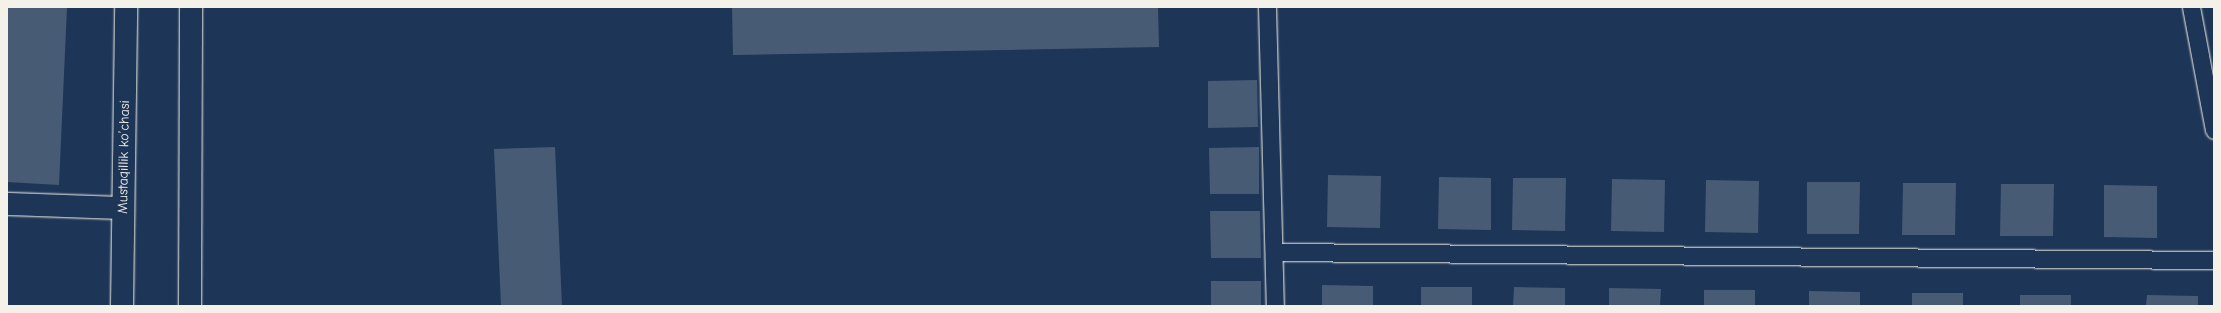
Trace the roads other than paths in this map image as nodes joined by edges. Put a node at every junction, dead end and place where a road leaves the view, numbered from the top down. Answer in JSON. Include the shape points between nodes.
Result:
{"nodes":[{"id":1,"x":126,"y":7,"type":"edge"},
{"id":2,"x":191,"y":7,"type":"edge"},
{"id":3,"x":1267,"y":7,"type":"edge"},
{"id":4,"x":2191,"y":7,"type":"edge"},
{"id":5,"x":2214,"y":130,"type":"edge"},
{"id":6,"x":7,"y":204,"type":"edge"},
{"id":7,"x":123,"y":208,"type":"junction"},
{"id":8,"x":1274,"y":252,"type":"junction"},
{"id":9,"x":2214,"y":260,"type":"edge"},
{"id":10,"x":122,"y":306,"type":"edge"},
{"id":11,"x":190,"y":306,"type":"edge"},
{"id":12,"x":1275,"y":306,"type":"edge"}],
"edges":[{"from":1,"to":7,"type":"main road","name":"Mustaqillik ko’chasi"},
{"from":2,"to":11,"type":"main road"},
{"from":3,"to":8,"type":"lane"},
{"from":4,"to":5,"type":"lane"},
{"from":6,"to":7,"type":"main road"},
{"from":7,"to":10,"type":"main road","name":"Mustaqillik ko’chasi"},
{"from":8,"to":9,"type":"lane"},
{"from":8,"to":12,"type":"lane"}]}
